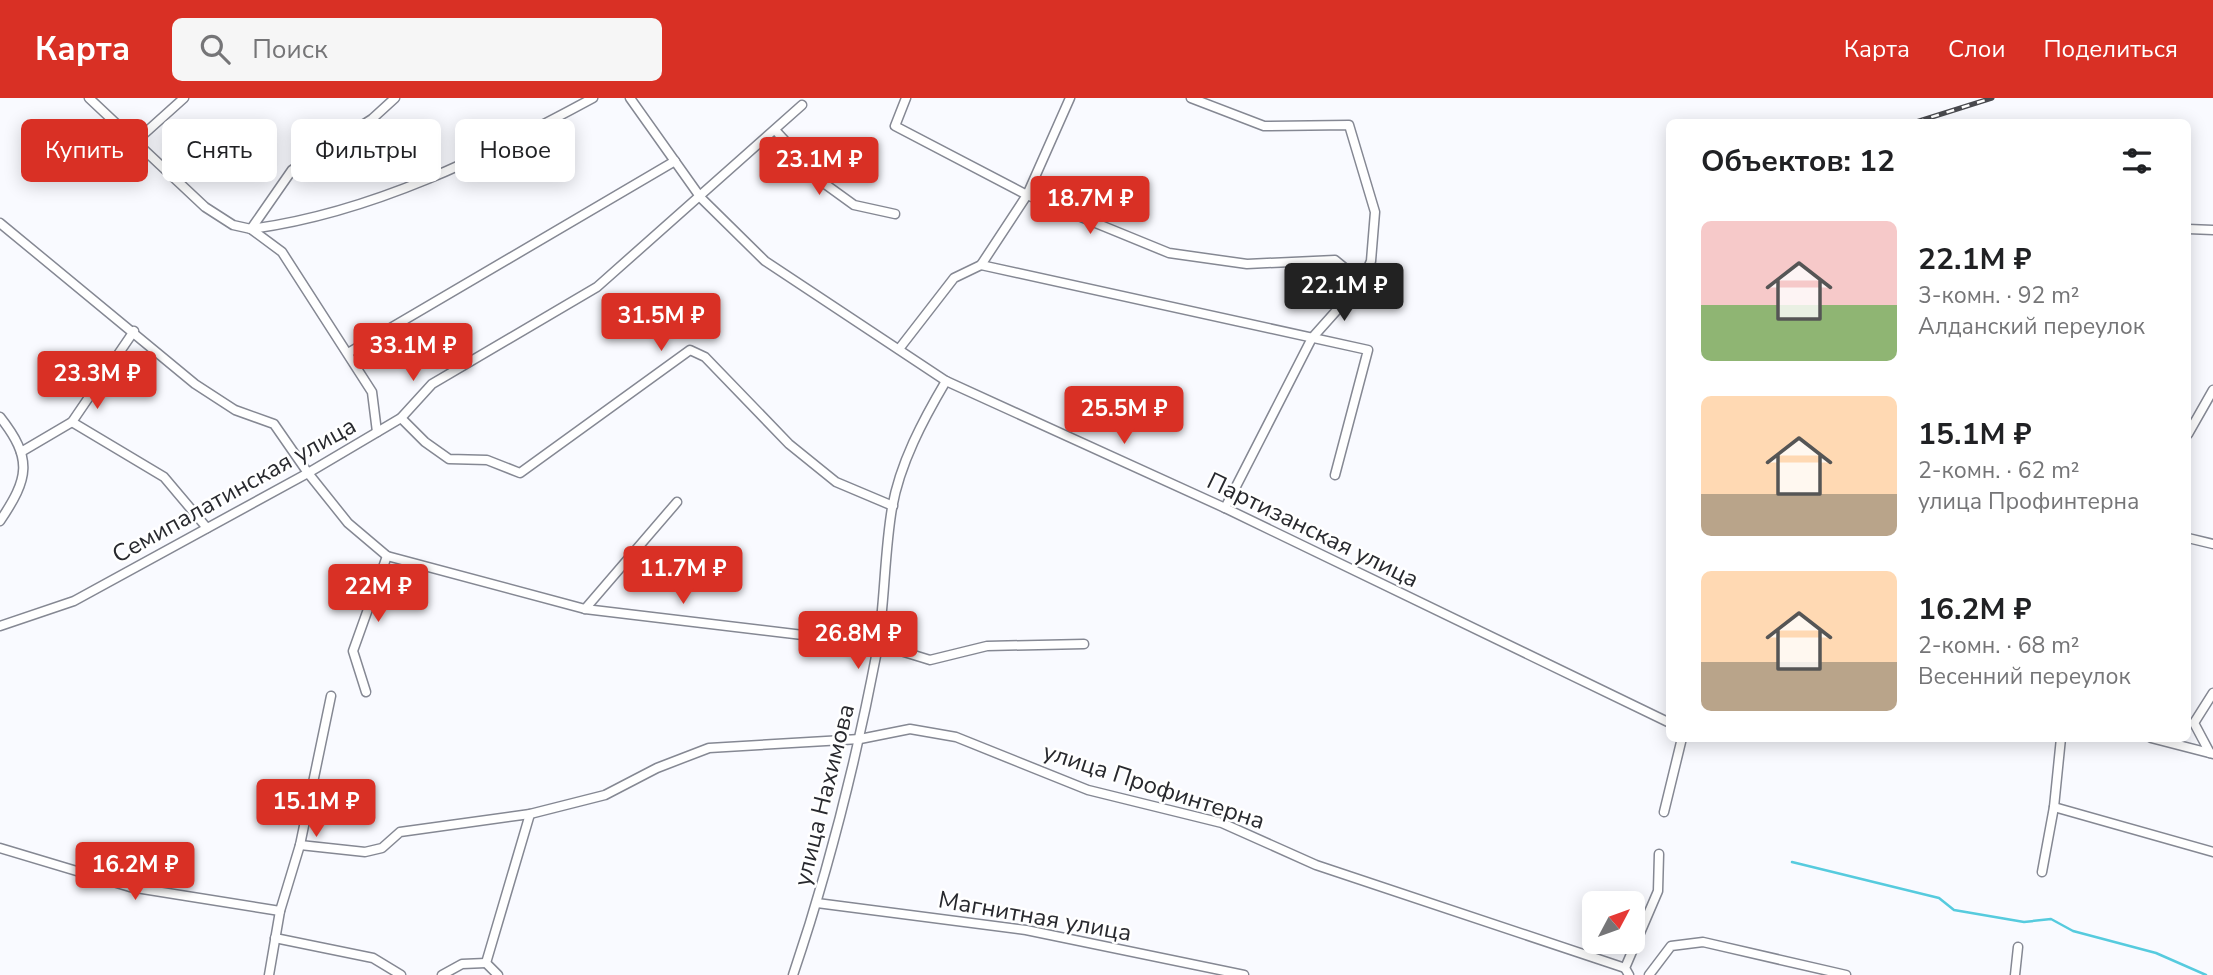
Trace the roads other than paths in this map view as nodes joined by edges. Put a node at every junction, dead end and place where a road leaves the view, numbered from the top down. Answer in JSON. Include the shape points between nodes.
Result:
{"nodes":[{"id":1,"x":89,"y":98,"type":"edge"},
{"id":2,"x":184,"y":98,"type":"edge"},
{"id":3,"x":395,"y":98,"type":"edge"},
{"id":4,"x":593,"y":98,"type":"edge"},
{"id":5,"x":631,"y":98,"type":"edge"},
{"id":6,"x":906,"y":98,"type":"edge"},
{"id":7,"x":1070,"y":98,"type":"edge"},
{"id":8,"x":1191,"y":98,"type":"edge"},
{"id":9,"x":802,"y":105,"type":"dead end"},
{"id":10,"x":111,"y":119,"type":"edge"},
{"id":11,"x":148,"y":130,"type":"edge"},
{"id":12,"x":775,"y":130,"type":"junction"},
{"id":13,"x":148,"y":154,"type":"edge"},
{"id":14,"x":675,"y":161,"type":"junction"},
{"id":15,"x":1027,"y":194,"type":"junction"},
{"id":16,"x":701,"y":198,"type":"junction"},
{"id":17,"x":895,"y":214,"type":"dead end"},
{"id":18,"x":0,"y":223,"type":"edge"},
{"id":19,"x":251,"y":229,"type":"junction"},
{"id":20,"x":2191,"y":229,"type":"edge"},
{"id":21,"x":2213,"y":230,"type":"edge"},
{"id":22,"x":981,"y":265,"type":"junction"},
{"id":23,"x":1362,"y":282,"type":"junction"},
{"id":24,"x":134,"y":331,"type":"junction"},
{"id":25,"x":1312,"y":338,"type":"junction"},
{"id":26,"x":899,"y":349,"type":"junction"},
{"id":27,"x":348,"y":353,"type":"junction"},
{"id":28,"x":946,"y":381,"type":"junction"},
{"id":29,"x":2213,"y":390,"type":"edge"},
{"id":30,"x":0,"y":417,"type":"edge"},
{"id":31,"x":401,"y":418,"type":"junction"},
{"id":32,"x":72,"y":422,"type":"junction"},
{"id":33,"x":2191,"y":429,"type":"edge"},
{"id":34,"x":377,"y":432,"type":"junction"},
{"id":35,"x":22,"y":452,"type":"junction"},
{"id":36,"x":308,"y":473,"type":"junction"},
{"id":37,"x":1335,"y":475,"type":"dead end"},
{"id":38,"x":677,"y":502,"type":"dead end"},
{"id":39,"x":893,"y":506,"type":"junction"},
{"id":40,"x":1225,"y":508,"type":"junction"},
{"id":41,"x":0,"y":521,"type":"edge"},
{"id":42,"x":207,"y":528,"type":"junction"},
{"id":43,"x":2191,"y":539,"type":"edge"},
{"id":44,"x":2213,"y":544,"type":"edge"},
{"id":45,"x":387,"y":556,"type":"junction"},
{"id":46,"x":585,"y":609,"type":"junction"},
{"id":47,"x":0,"y":626,"type":"edge"},
{"id":48,"x":1084,"y":643,"type":"dead end"},
{"id":49,"x":878,"y":644,"type":"junction"},
{"id":50,"x":366,"y":692,"type":"dead end"},
{"id":51,"x":2213,"y":693,"type":"edge"},
{"id":52,"x":331,"y":696,"type":"dead end"},
{"id":53,"x":1666,"y":721,"type":"edge"},
{"id":54,"x":860,"y":739,"type":"junction"},
{"id":55,"x":1681,"y":742,"type":"edge"},
{"id":56,"x":2061,"y":742,"type":"edge"},
{"id":57,"x":2166,"y":742,"type":"edge"},
{"id":58,"x":2211,"y":754,"type":"edge"},
{"id":59,"x":2054,"y":807,"type":"junction"},
{"id":60,"x":1664,"y":812,"type":"dead end"},
{"id":61,"x":530,"y":814,"type":"junction"},
{"id":62,"x":300,"y":845,"type":"junction"},
{"id":63,"x":0,"y":848,"type":"edge"},
{"id":64,"x":2213,"y":852,"type":"edge"},
{"id":65,"x":1659,"y":855,"type":"dead end"},
{"id":66,"x":2042,"y":872,"type":"dead end"},
{"id":67,"x":817,"y":903,"type":"junction"},
{"id":68,"x":280,"y":911,"type":"junction"},
{"id":69,"x":275,"y":938,"type":"junction"},
{"id":70,"x":2018,"y":947,"type":"dead end"},
{"id":71,"x":486,"y":963,"type":"junction"},
{"id":72,"x":1627,"y":971,"type":"edge"},
{"id":73,"x":269,"y":975,"type":"edge"},
{"id":74,"x":401,"y":975,"type":"edge"},
{"id":75,"x":442,"y":975,"type":"edge"},
{"id":76,"x":498,"y":975,"type":"edge"},
{"id":77,"x":793,"y":975,"type":"edge"},
{"id":78,"x":1244,"y":975,"type":"edge"},
{"id":79,"x":1649,"y":975,"type":"edge"},
{"id":80,"x":1846,"y":975,"type":"edge"},
{"id":81,"x":2015,"y":975,"type":"edge"}],
"edges":[{"from":1,"to":10,"type":"street"},
{"from":2,"to":11,"type":"street"},
{"from":3,"to":19,"type":"street","via":[[372,119],[292,170]]},
{"from":4,"to":19,"type":"street","via":[[435,177],[293,223]]},
{"from":5,"to":14,"type":"street","name":"Партизанская улица"},
{"from":6,"to":15,"type":"street","via":[[895,126]]},
{"from":7,"to":15,"type":"street"},
{"from":8,"to":23,"type":"street","via":[[1265,126],[1349,125],[1375,212],[1371,261]]},
{"from":9,"to":12,"type":"street","name":"Семипалатинская улица"},
{"from":12,"to":16,"type":"street","name":"Семипалатинская улица"},
{"from":12,"to":17,"type":"street","via":[[825,184],[854,205]]},
{"from":13,"to":19,"type":"street","via":[[205,207],[233,225]]},
{"from":14,"to":16,"type":"street","name":"Партизанская улица"},
{"from":14,"to":27,"type":"street"},
{"from":15,"to":22,"type":"street"},
{"from":15,"to":23,"type":"street","via":[[1169,253],[1248,264],[1335,260]]},
{"from":16,"to":26,"type":"street","name":"Партизанская улица","via":[[765,261]]},
{"from":16,"to":31,"type":"street","name":"Семипалатинская улица","via":[[597,287],[432,384]]},
{"from":18,"to":24,"type":"street"},
{"from":19,"to":27,"type":"street","via":[[282,252]]},
{"from":20,"to":21,"type":"street"},
{"from":22,"to":25,"type":"street"},
{"from":22,"to":26,"type":"street","via":[[954,278]]},
{"from":23,"to":25,"type":"street"},
{"from":24,"to":32,"type":"street"},
{"from":24,"to":36,"type":"street","via":[[195,384],[235,410],[274,424]]},
{"from":25,"to":37,"type":"street","via":[[1368,350]]},
{"from":25,"to":40,"type":"street"},
{"from":26,"to":28,"type":"street","name":"Партизанская улица"},
{"from":27,"to":34,"type":"street","via":[[372,393]]},
{"from":28,"to":39,"type":"street","name":"улица Нахимова","via":[[919,425]]},
{"from":28,"to":40,"type":"street","name":"Партизанская улица"},
{"from":29,"to":33,"type":"street"},
{"from":30,"to":35,"type":"street"},
{"from":31,"to":34,"type":"street","name":"Семипалатинская улица"},
{"from":31,"to":39,"type":"street","via":[[449,458],[487,460],[520,473],[690,350],[705,357],[789,444],[836,482]]},
{"from":32,"to":35,"type":"street"},
{"from":32,"to":42,"type":"street","via":[[164,477]]},
{"from":34,"to":36,"type":"street","name":"Семипалатинская улица"},
{"from":35,"to":41,"type":"street","via":[[25,469],[18,494]]},
{"from":36,"to":42,"type":"street","name":"Семипалатинская улица"},
{"from":36,"to":45,"type":"street","via":[[348,523]]},
{"from":38,"to":46,"type":"street"},
{"from":39,"to":49,"type":"street","name":"улица Нахимова"},
{"from":40,"to":53,"type":"street","name":"Партизанская улица"},
{"from":42,"to":47,"type":"street","name":"Семипалатинская улица","via":[[74,601]]},
{"from":43,"to":44,"type":"street"},
{"from":45,"to":46,"type":"street"},
{"from":45,"to":50,"type":"street","via":[[353,651]]},
{"from":46,"to":49,"type":"street"},
{"from":48,"to":49,"type":"street","via":[[987,646],[930,660]]},
{"from":49,"to":54,"type":"street","name":"улица Нахимова"},
{"from":51,"to":58,"type":"street","via":[[2194,723]]},
{"from":52,"to":62,"type":"street"},
{"from":54,"to":61,"type":"street","name":"улица Профинтерна","via":[[709,748],[605,794]]},
{"from":54,"to":67,"type":"street","name":"улица Нахимова"},
{"from":54,"to":72,"type":"street","name":"улица Профинтерна","via":[[910,729],[956,737],[1088,790],[1222,823],[1316,865]]},
{"from":55,"to":60,"type":"street"},
{"from":56,"to":59,"type":"street"},
{"from":57,"to":58,"type":"street"},
{"from":59,"to":64,"type":"street"},
{"from":59,"to":66,"type":"street"},
{"from":61,"to":62,"type":"street","name":"улица Профинтерна","via":[[401,832],[382,848],[365,852]]},
{"from":61,"to":71,"type":"street"},
{"from":62,"to":68,"type":"street"},
{"from":63,"to":68,"type":"street","via":[[130,887]]},
{"from":65,"to":72,"type":"street","via":[[1658,891]]},
{"from":67,"to":77,"type":"street","name":"улица Нахимова"},
{"from":67,"to":78,"type":"street","name":"Магнитная улица","via":[[1026,930]]},
{"from":68,"to":69,"type":"street"},
{"from":69,"to":73,"type":"street"},
{"from":69,"to":74,"type":"street","via":[[373,958]]},
{"from":70,"to":81,"type":"street"},
{"from":71,"to":75,"type":"street","via":[[463,964]]},
{"from":71,"to":76,"type":"street"},
{"from":79,"to":80,"type":"street","via":[[1671,946],[1703,942]]}]}
